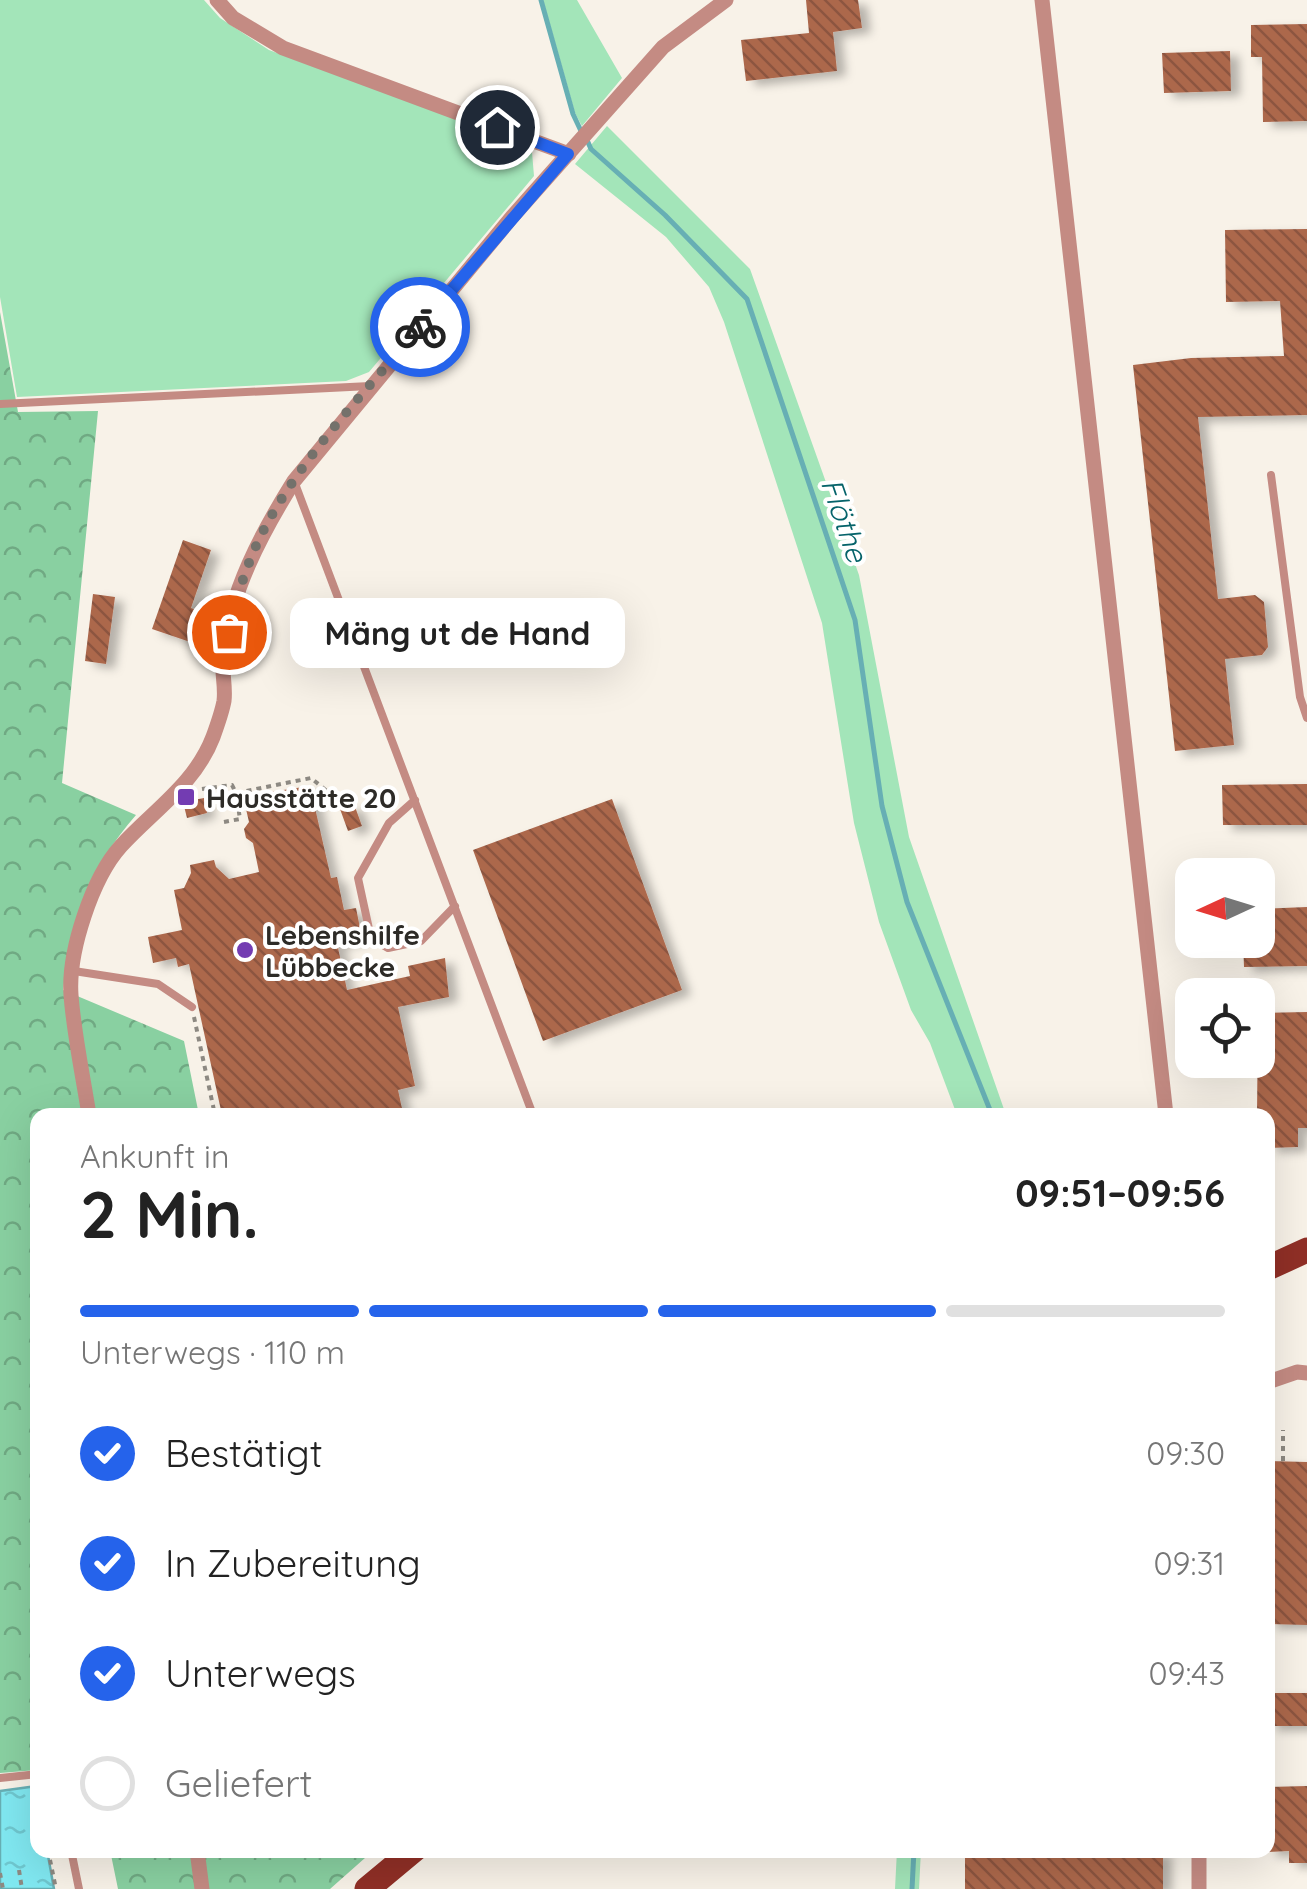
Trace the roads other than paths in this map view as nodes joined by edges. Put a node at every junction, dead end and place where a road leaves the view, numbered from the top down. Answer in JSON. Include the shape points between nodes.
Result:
{"nodes":[{"id":1,"x":217,"y":0,"type":"edge"},
{"id":2,"x":726,"y":0,"type":"edge"},
{"id":3,"x":1042,"y":0,"type":"edge"},
{"id":4,"x":568,"y":154,"type":"junction"},
{"id":5,"x":370,"y":386,"type":"junction"},
{"id":6,"x":0,"y":404,"type":"edge"},
{"id":7,"x":1271,"y":475,"type":"dead end"},
{"id":8,"x":294,"y":481,"type":"junction"},
{"id":9,"x":1307,"y":718,"type":"edge"},
{"id":10,"x":415,"y":800,"type":"junction"},
{"id":11,"x":456,"y":906,"type":"junction"},
{"id":12,"x":74,"y":971,"type":"junction"},
{"id":13,"x":192,"y":1007,"type":"road end"},
{"id":14,"x":89,"y":1108,"type":"edge"},
{"id":15,"x":530,"y":1108,"type":"edge"},
{"id":16,"x":1165,"y":1108,"type":"edge"},
{"id":17,"x":1307,"y":1250,"type":"edge"},
{"id":18,"x":1275,"y":1265,"type":"edge"},
{"id":19,"x":1307,"y":1372,"type":"edge"},
{"id":20,"x":1275,"y":1380,"type":"edge"},
{"id":21,"x":30,"y":1775,"type":"edge"},
{"id":22,"x":0,"y":1778,"type":"edge"},
{"id":23,"x":72,"y":1858,"type":"edge"},
{"id":24,"x":198,"y":1858,"type":"edge"},
{"id":25,"x":404,"y":1858,"type":"edge"},
{"id":26,"x":1199,"y":1858,"type":"edge"},
{"id":27,"x":78,"y":1889,"type":"edge"},
{"id":28,"x":202,"y":1889,"type":"edge"},
{"id":29,"x":367,"y":1889,"type":"edge"},
{"id":30,"x":1200,"y":1889,"type":"edge"}],
"edges":[{"from":1,"to":4,"type":"street","via":[[282,48]]},
{"from":2,"to":4,"type":"street","via":[[664,47]]},
{"from":3,"to":16,"type":"street"},
{"from":4,"to":5,"type":"street"},
{"from":5,"to":6,"type":"lane"},
{"from":5,"to":8,"type":"street"},
{"from":7,"to":9,"type":"lane"},
{"from":8,"to":10,"type":"lane"},
{"from":8,"to":12,"type":"street","via":[[267,524],[234,607],[223,656],[224,700],[212,739],[193,776],[118,850],[100,880],[80,930]]},
{"from":10,"to":11,"type":"lane"},
{"from":10,"to":11,"type":"lane","via":[[389,822],[358,878],[370,938],[388,948],[421,940]]},
{"from":11,"to":15,"type":"lane"},
{"from":12,"to":13,"type":"lane","via":[[158,984]]},
{"from":12,"to":14,"type":"street","via":[[71,992]]},
{"from":17,"to":18,"type":"main road"},
{"from":19,"to":20,"type":"street"},
{"from":21,"to":22,"type":"lane"},
{"from":23,"to":27,"type":"lane"},
{"from":24,"to":28,"type":"street"},
{"from":25,"to":29,"type":"main road"},
{"from":26,"to":30,"type":"street"}]}
